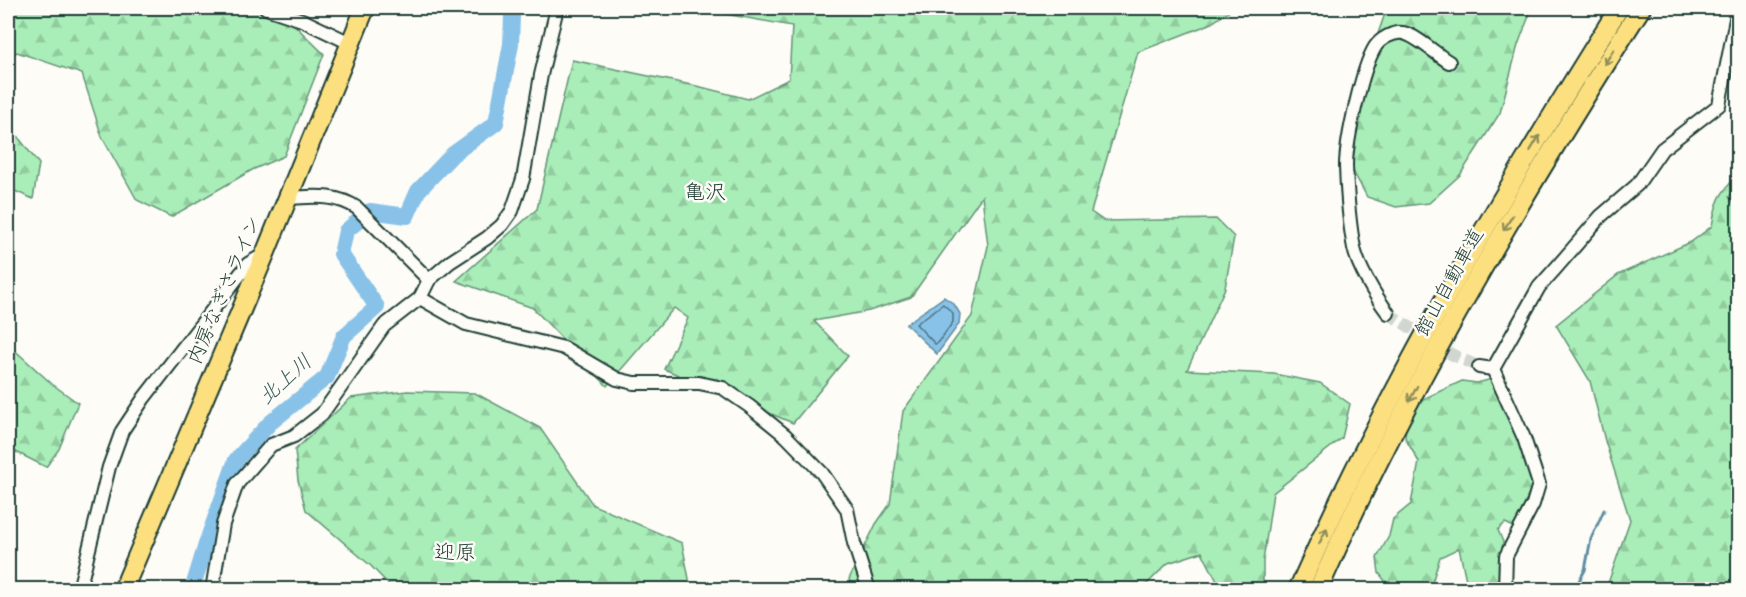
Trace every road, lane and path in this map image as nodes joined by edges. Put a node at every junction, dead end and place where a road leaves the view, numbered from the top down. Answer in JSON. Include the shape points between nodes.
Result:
{"nodes":[{"id":1,"x":266,"y":8,"type":"edge"},
{"id":2,"x":307,"y":8,"type":"edge"},
{"id":3,"x":366,"y":8,"type":"edge"},
{"id":4,"x":557,"y":8,"type":"edge"},
{"id":5,"x":1620,"y":8,"type":"edge"},
{"id":6,"x":1641,"y":8,"type":"edge"},
{"id":7,"x":1738,"y":9,"type":"edge"},
{"id":8,"x":302,"y":20,"type":"junction"},
{"id":9,"x":350,"y":43,"type":"junction"},
{"id":10,"x":1449,"y":63,"type":"dead end"},
{"id":11,"x":287,"y":198,"type":"junction"},
{"id":12,"x":265,"y":254,"type":"junction"},
{"id":13,"x":429,"y":280,"type":"junction"},
{"id":14,"x":420,"y":298,"type":"junction"},
{"id":15,"x":1388,"y":313,"type":"tunnel mouth"},
{"id":16,"x":1479,"y":367,"type":"tunnel mouth"},
{"id":17,"x":1493,"y":369,"type":"junction"},
{"id":18,"x":79,"y":590,"type":"edge"},
{"id":19,"x":123,"y":590,"type":"edge"},
{"id":20,"x":212,"y":590,"type":"edge"},
{"id":21,"x":869,"y":590,"type":"edge"},
{"id":22,"x":1298,"y":590,"type":"edge"},
{"id":23,"x":1318,"y":590,"type":"edge"},
{"id":24,"x":1505,"y":590,"type":"edge"}],
"edges":[{"from":1,"to":8,"type":"street"},
{"from":2,"to":8,"type":"street"},
{"from":3,"to":9,"type":"highway","name":"内房なぎさライン"},
{"from":4,"to":13,"type":"street","via":[[523,179],[512,211],[487,238]]},
{"from":22,"to":5,"type":"highway","name":"館山自動車道","one_way":true,"via":[[1385,410],[1462,266]]},
{"from":6,"to":23,"type":"highway","name":"館山自動車道","one_way":true,"via":[[1478,274],[1400,418]]},
{"from":7,"to":17,"type":"street","via":[[1719,105],[1662,148],[1637,185],[1601,216],[1539,287]]},
{"from":8,"to":9,"type":"street"},
{"from":9,"to":11,"type":"highway","name":"内房なぎさライン"},
{"from":10,"to":15,"type":"street","via":[[1411,36],[1396,33],[1377,44],[1358,97],[1346,165],[1354,250],[1377,299]]},
{"from":11,"to":12,"type":"highway","name":"内房なぎさライン"},
{"from":11,"to":13,"type":"street","via":[[326,196],[347,201]]},
{"from":12,"to":18,"type":"street","via":[[248,264],[122,430],[106,477]]},
{"from":12,"to":19,"type":"highway","name":"内房なぎさライン"},
{"from":13,"to":14,"type":"street"},
{"from":14,"to":20,"type":"street","via":[[384,326],[322,414],[294,436],[271,445],[237,484],[223,524]]},
{"from":14,"to":21,"type":"street","via":[[466,324],[564,348],[617,379],[723,388],[786,436],[822,473],[847,509]]},
{"from":16,"to":17,"type":"street"},
{"from":17,"to":24,"type":"street","via":[[1524,438],[1539,484],[1506,556]]}]}
